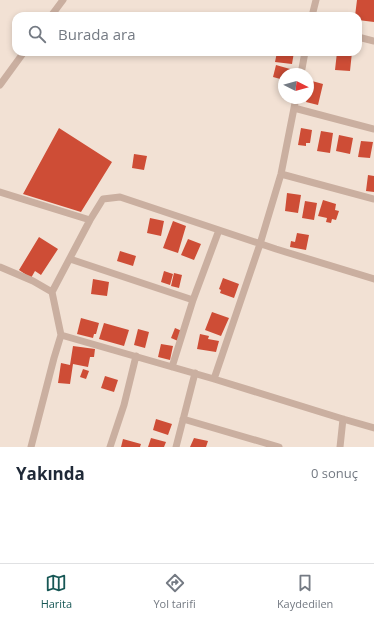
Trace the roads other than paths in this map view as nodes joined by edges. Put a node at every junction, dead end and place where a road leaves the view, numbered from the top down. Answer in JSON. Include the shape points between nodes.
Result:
{"nodes":[{"id":1,"x":63,"y":0,"type":"edge"},
{"id":2,"x":316,"y":0,"type":"edge"},
{"id":3,"x":54,"y":12,"type":"edge"},
{"id":4,"x":313,"y":12,"type":"edge"},
{"id":5,"x":362,"y":38,"type":"edge"},
{"id":6,"x":374,"y":41,"type":"edge"},
{"id":7,"x":21,"y":56,"type":"edge"},
{"id":8,"x":304,"y":56,"type":"edge"},
{"id":9,"x":302,"y":68,"type":"edge"},
{"id":10,"x":0,"y":85,"type":"edge"},
{"id":11,"x":295,"y":104,"type":"edge"},
{"id":12,"x":294,"y":108,"type":"junction"},
{"id":13,"x":374,"y":129,"type":"edge"},
{"id":14,"x":281,"y":174,"type":"junction"},
{"id":15,"x":0,"y":192,"type":"edge"},
{"id":16,"x":374,"y":199,"type":"edge"},
{"id":17,"x":90,"y":220,"type":"junction"},
{"id":18,"x":219,"y":230,"type":"junction"},
{"id":19,"x":260,"y":244,"type":"junction"},
{"id":20,"x":70,"y":259,"type":"junction"},
{"id":21,"x":0,"y":267,"type":"edge"},
{"id":22,"x":374,"y":279,"type":"edge"},
{"id":23,"x":52,"y":292,"type":"junction"},
{"id":24,"x":193,"y":300,"type":"junction"},
{"id":25,"x":61,"y":335,"type":"junction"},
{"id":26,"x":136,"y":356,"type":"junction"},
{"id":27,"x":172,"y":367,"type":"junction"},
{"id":28,"x":195,"y":373,"type":"junction"},
{"id":29,"x":214,"y":379,"type":"junction"},
{"id":30,"x":183,"y":419,"type":"junction"},
{"id":31,"x":343,"y":419,"type":"junction"},
{"id":32,"x":374,"y":428,"type":"edge"},
{"id":33,"x":31,"y":447,"type":"edge"},
{"id":34,"x":110,"y":447,"type":"edge"},
{"id":35,"x":176,"y":447,"type":"edge"},
{"id":36,"x":279,"y":447,"type":"edge"},
{"id":37,"x":340,"y":447,"type":"edge"}],
"edges":[{"from":1,"to":3,"type":"street"},
{"from":2,"to":4,"type":"street"},
{"from":5,"to":6,"type":"street"},
{"from":7,"to":10,"type":"street"},
{"from":8,"to":9,"type":"street"},
{"from":11,"to":12,"type":"street"},
{"from":12,"to":13,"type":"street"},
{"from":12,"to":14,"type":"street"},
{"from":14,"to":16,"type":"street"},
{"from":14,"to":19,"type":"street"},
{"from":15,"to":17,"type":"street"},
{"from":17,"to":18,"type":"street","via":[[103,199],[120,197]]},
{"from":17,"to":20,"type":"street"},
{"from":18,"to":19,"type":"street"},
{"from":18,"to":24,"type":"street"},
{"from":19,"to":22,"type":"street"},
{"from":19,"to":29,"type":"street"},
{"from":20,"to":23,"type":"street"},
{"from":20,"to":24,"type":"street"},
{"from":21,"to":23,"type":"street"},
{"from":23,"to":25,"type":"street"},
{"from":24,"to":27,"type":"street"},
{"from":25,"to":26,"type":"street"},
{"from":25,"to":33,"type":"street"},
{"from":26,"to":27,"type":"street"},
{"from":26,"to":34,"type":"street"},
{"from":27,"to":28,"type":"street"},
{"from":28,"to":29,"type":"street"},
{"from":28,"to":30,"type":"street"},
{"from":29,"to":31,"type":"street"},
{"from":30,"to":35,"type":"street"},
{"from":30,"to":36,"type":"street"},
{"from":31,"to":32,"type":"street"},
{"from":31,"to":37,"type":"street"}]}
